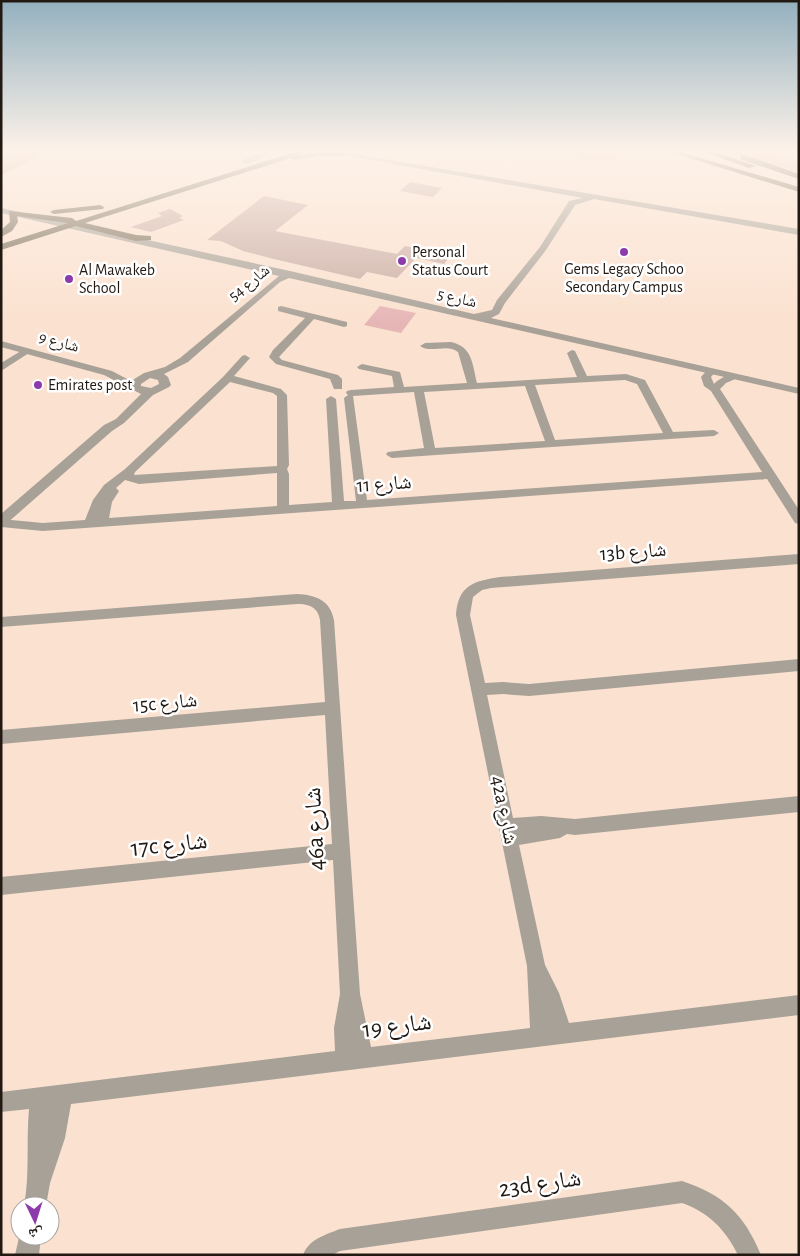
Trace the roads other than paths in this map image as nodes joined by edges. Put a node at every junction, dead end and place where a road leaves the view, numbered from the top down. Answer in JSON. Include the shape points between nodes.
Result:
{"nodes":[{"id":1,"x":1,"y":210,"type":"edge"},
{"id":2,"x":27,"y":210,"type":"joint"},
{"id":3,"x":81,"y":210,"type":"edge"},
{"id":4,"x":94,"y":210,"type":"edge"},
{"id":5,"x":103,"y":210,"type":"edge"},
{"id":6,"x":111,"y":210,"type":"edge"},
{"id":7,"x":130,"y":210,"type":"edge"},
{"id":8,"x":568,"y":210,"type":"edge"},
{"id":9,"x":669,"y":210,"type":"edge"},
{"id":10,"x":682,"y":210,"type":"edge"},
{"id":11,"x":12,"y":213,"type":"junction"},
{"id":12,"x":65,"y":222,"type":"junction"},
{"id":13,"x":799,"y":230,"type":"edge"},
{"id":14,"x":132,"y":234,"type":"junction"},
{"id":15,"x":106,"y":235,"type":"junction"},
{"id":16,"x":1,"y":236,"type":"edge"},
{"id":17,"x":148,"y":238,"type":"junction"},
{"id":18,"x":25,"y":240,"type":"junction"},
{"id":19,"x":1,"y":246,"type":"edge"},
{"id":20,"x":251,"y":268,"type":"junction"},
{"id":21,"x":285,"y":271,"type":"junction"},
{"id":22,"x":313,"y":282,"type":"junction"},
{"id":23,"x":275,"y":285,"type":"junction"},
{"id":24,"x":393,"y":296,"type":"junction"},
{"id":25,"x":500,"y":302,"type":"junction"},
{"id":26,"x":281,"y":309,"type":"dead end"},
{"id":27,"x":471,"y":310,"type":"junction"},
{"id":28,"x":493,"y":314,"type":"junction"},
{"id":29,"x":312,"y":316,"type":"junction"},
{"id":30,"x":344,"y":324,"type":"dead end"},
{"id":31,"x":1,"y":344,"type":"edge"},
{"id":32,"x":425,"y":346,"type":"dead end"},
{"id":33,"x":26,"y":351,"type":"junction"},
{"id":34,"x":572,"y":353,"type":"dead end"},
{"id":35,"x":245,"y":358,"type":"dead end"},
{"id":36,"x":362,"y":367,"type":"dead end"},
{"id":37,"x":1,"y":368,"type":"edge"},
{"id":38,"x":710,"y":371,"type":"junction"},
{"id":39,"x":108,"y":372,"type":"junction"},
{"id":40,"x":149,"y":375,"type":"junction"},
{"id":41,"x":734,"y":376,"type":"junction"},
{"id":42,"x":227,"y":379,"type":"junction"},
{"id":43,"x":583,"y":380,"type":"junction"},
{"id":44,"x":166,"y":383,"type":"junction"},
{"id":45,"x":529,"y":383,"type":"junction"},
{"id":46,"x":799,"y":384,"type":"edge"},
{"id":47,"x":473,"y":386,"type":"junction"},
{"id":48,"x":338,"y":387,"type":"junction"},
{"id":49,"x":136,"y":388,"type":"junction"},
{"id":50,"x":715,"y":388,"type":"junction"},
{"id":51,"x":418,"y":389,"type":"junction"},
{"id":52,"x":400,"y":390,"type":"junction"},
{"id":53,"x":799,"y":391,"type":"edge"},
{"id":54,"x":149,"y":392,"type":"junction"},
{"id":55,"x":350,"y":396,"type":"junction"},
{"id":56,"x":330,"y":399,"type":"junction"},
{"id":57,"x":108,"y":428,"type":"junction"},
{"id":58,"x":714,"y":433,"type":"dead end"},
{"id":59,"x":670,"y":436,"type":"junction"},
{"id":60,"x":551,"y":443,"type":"junction"},
{"id":61,"x":430,"y":451,"type":"junction"},
{"id":62,"x":392,"y":454,"type":"dead end"},
{"id":63,"x":358,"y":468,"type":"junction"},
{"id":64,"x":281,"y":469,"type":"junction"},
{"id":65,"x":336,"y":470,"type":"junction"},
{"id":66,"x":770,"y":475,"type":"junction"},
{"id":67,"x":130,"y":476,"type":"junction"},
{"id":68,"x":362,"y":504,"type":"junction"},
{"id":69,"x":338,"y":506,"type":"junction"},
{"id":70,"x":283,"y":510,"type":"junction"},
{"id":71,"x":799,"y":520,"type":"edge"},
{"id":72,"x":1,"y":522,"type":"edge"},
{"id":73,"x":96,"y":523,"type":"junction"},
{"id":74,"x":43,"y":527,"type":"junction"},
{"id":75,"x":1,"y":530,"type":"edge"},
{"id":76,"x":799,"y":559,"type":"edge"},
{"id":77,"x":472,"y":589,"type":"joint"},
{"id":78,"x":1,"y":622,"type":"edge"},
{"id":79,"x":799,"y":665,"type":"edge"},
{"id":80,"x":480,"y":695,"type":"junction"},
{"id":81,"x":332,"y":708,"type":"junction"},
{"id":82,"x":1,"y":737,"type":"edge"},
{"id":83,"x":799,"y":804,"type":"edge"},
{"id":84,"x":508,"y":832,"type":"junction"},
{"id":85,"x":341,"y":851,"type":"junction"},
{"id":86,"x":1,"y":886,"type":"edge"},
{"id":87,"x":536,"y":966,"type":"junction"},
{"id":88,"x":799,"y":1005,"type":"edge"},
{"id":89,"x":563,"y":1033,"type":"junction"},
{"id":90,"x":541,"y":1035,"type":"junction"},
{"id":91,"x":353,"y":1058,"type":"junction"},
{"id":92,"x":62,"y":1094,"type":"junction"},
{"id":93,"x":41,"y":1097,"type":"junction"},
{"id":94,"x":1,"y":1102,"type":"edge"},
{"id":95,"x":39,"y":1183,"type":"junction"},
{"id":96,"x":37,"y":1196,"type":"edge"},
{"id":97,"x":314,"y":1255,"type":"edge"},
{"id":98,"x":750,"y":1255,"type":"edge"}],
"edges":[{"from":1,"to":11,"type":"street"},
{"from":2,"to":3,"type":"main road"},
{"from":2,"to":12,"type":"street"},
{"from":4,"to":12,"type":"main road"},
{"from":5,"to":12,"type":"main road"},
{"from":6,"to":12,"type":"main road"},
{"from":7,"to":14,"type":"main road","via":[[121,223]]},
{"from":8,"to":25,"type":"street"},
{"from":9,"to":13,"type":"street"},
{"from":10,"to":13,"type":"street"},
{"from":11,"to":12,"type":"main road"},
{"from":11,"to":16,"type":"main road","via":[[13,226]]},
{"from":12,"to":14,"type":"street","name":"شارع 5"},
{"from":12,"to":15,"type":"street","name":"شارع 5"},
{"from":12,"to":16,"type":"main road"},
{"from":12,"to":17,"type":"main road"},
{"from":12,"to":18,"type":"main road"},
{"from":12,"to":19,"type":"main road"},
{"from":14,"to":17,"type":"street","name":"شارع 5"},
{"from":15,"to":18,"type":"main road","via":[[64,233]]},
{"from":15,"to":20,"type":"street","name":"شارع 5"},
{"from":17,"to":21,"type":"street","name":"شارع 5"},
{"from":18,"to":19,"type":"main road"},
{"from":20,"to":21,"type":"street","name":"شارع 5"},
{"from":20,"to":23,"type":"street","via":[[267,275]]},
{"from":21,"to":22,"type":"street","name":"شارع 5"},
{"from":21,"to":23,"type":"street","name":"شارع 54"},
{"from":21,"to":24,"type":"street","name":"شارع 5"},
{"from":22,"to":23,"type":"street"},
{"from":22,"to":24,"type":"street","name":"شارع 5"},
{"from":23,"to":40,"type":"street","name":"شارع 54","via":[[184,360]]},
{"from":23,"to":44,"type":"street","name":"شارع 54"},
{"from":24,"to":27,"type":"street","name":"شارع 5"},
{"from":24,"to":28,"type":"street","via":[[472,315]]},
{"from":24,"to":38,"type":"street","name":"شارع 5"},
{"from":25,"to":27,"type":"street"},
{"from":25,"to":28,"type":"street"},
{"from":26,"to":29,"type":"street"},
{"from":27,"to":28,"type":"street","name":"شارع 5"},
{"from":28,"to":46,"type":"street","name":"شارع 5"},
{"from":29,"to":30,"type":"street"},
{"from":29,"to":48,"type":"street","via":[[274,357],[279,362],[334,377]]},
{"from":31,"to":33,"type":"street","name":"شارع 9"},
{"from":32,"to":47,"type":"street","via":[[454,345],[460,348]]},
{"from":33,"to":37,"type":"street"},
{"from":33,"to":39,"type":"street","name":"شارع 9"},
{"from":34,"to":43,"type":"street"},
{"from":35,"to":42,"type":"street"},
{"from":36,"to":52,"type":"street","via":[[396,374]]},
{"from":38,"to":41,"type":"street","name":"شارع 5"},
{"from":38,"to":46,"type":"street","via":[[725,370]]},
{"from":38,"to":50,"type":"street","via":[[707,381]]},
{"from":39,"to":40,"type":"street","name":"شارع 9"},
{"from":39,"to":49,"type":"street","name":"شارع 9"},
{"from":40,"to":44,"type":"street","via":[[163,377]]},
{"from":40,"to":49,"type":"street","via":[[139,379]]},
{"from":41,"to":50,"type":"street"},
{"from":41,"to":53,"type":"street","name":"شارع 5"},
{"from":42,"to":64,"type":"street","via":[[282,395]]},
{"from":42,"to":67,"type":"street"},
{"from":43,"to":45,"type":"street"},
{"from":43,"to":59,"type":"street","via":[[637,379],[644,385]]},
{"from":44,"to":54,"type":"street","name":"شارع 54","via":[[159,390]]},
{"from":45,"to":47,"type":"street"},
{"from":45,"to":60,"type":"street"},
{"from":47,"to":51,"type":"street"},
{"from":48,"to":55,"type":"street","via":[[346,388]]},
{"from":48,"to":56,"type":"street","via":[[328,393]]},
{"from":49,"to":54,"type":"street","name":"شارع 9"},
{"from":49,"to":57,"type":"street","via":[[132,401]]},
{"from":50,"to":66,"type":"street"},
{"from":51,"to":52,"type":"street"},
{"from":51,"to":61,"type":"street"},
{"from":52,"to":55,"type":"street"},
{"from":54,"to":57,"type":"street","via":[[120,421]]},
{"from":55,"to":56,"type":"street","via":[[338,401]]},
{"from":55,"to":63,"type":"street"},
{"from":56,"to":65,"type":"street"},
{"from":57,"to":72,"type":"street"},
{"from":58,"to":59,"type":"street"},
{"from":59,"to":60,"type":"street"},
{"from":60,"to":61,"type":"street"},
{"from":61,"to":62,"type":"street"},
{"from":63,"to":65,"type":"street","via":[[345,474]]},
{"from":63,"to":68,"type":"street"},
{"from":64,"to":67,"type":"street"},
{"from":64,"to":70,"type":"street"},
{"from":65,"to":69,"type":"street"},
{"from":66,"to":68,"type":"street","name":"شارع 11"},
{"from":66,"to":71,"type":"street"},
{"from":67,"to":73,"type":"street","via":[[114,489]]},
{"from":68,"to":69,"type":"street","name":"شارع 11"},
{"from":69,"to":70,"type":"street","name":"شارع 11"},
{"from":70,"to":73,"type":"street","name":"شارع 11"},
{"from":72,"to":74,"type":"street","name":"شارع 11"},
{"from":73,"to":74,"type":"street","name":"شارع 11"},
{"from":74,"to":75,"type":"street"},
{"from":76,"to":77,"type":"street","name":"13b شارع","via":[[500,582]]},
{"from":77,"to":80,"type":"street","name":"42a شارع","via":[[464,598],[463,615]]},
{"from":78,"to":81,"type":"street","name":"46a شارع","via":[[297,599],[314,601],[322,606],[328,620]]},
{"from":79,"to":80,"type":"street","via":[[529,690],[506,696]]},
{"from":80,"to":84,"type":"street","name":"42a شارع"},
{"from":81,"to":82,"type":"street","name":"15c شارع"},
{"from":81,"to":85,"type":"street","name":"46a شارع"},
{"from":83,"to":84,"type":"street","via":[[575,827],[543,834]]},
{"from":84,"to":87,"type":"street","name":"42a شارع"},
{"from":85,"to":86,"type":"street","name":"17c شارع"},
{"from":85,"to":91,"type":"street","name":"46a شارع","via":[[350,994],[344,1028]]},
{"from":87,"to":89,"type":"street"},
{"from":87,"to":90,"type":"street","name":"42a شارع"},
{"from":88,"to":89,"type":"street","name":"شارع 19"},
{"from":89,"to":90,"type":"street","name":"شارع 19"},
{"from":90,"to":91,"type":"street","name":"شارع 19"},
{"from":91,"to":92,"type":"street","name":"شارع 19"},
{"from":92,"to":93,"type":"street","name":"شارع 19"},
{"from":92,"to":95,"type":"street","via":[[54,1138]]},
{"from":93,"to":94,"type":"street","name":"شارع 19"},
{"from":93,"to":95,"type":"street","via":[[37,1140]]},
{"from":95,"to":96,"type":"street"},
{"from":97,"to":98,"type":"street","name":"23d شارع","via":[[340,1240],[682,1192],[700,1197],[718,1208],[734,1225]]}]}
